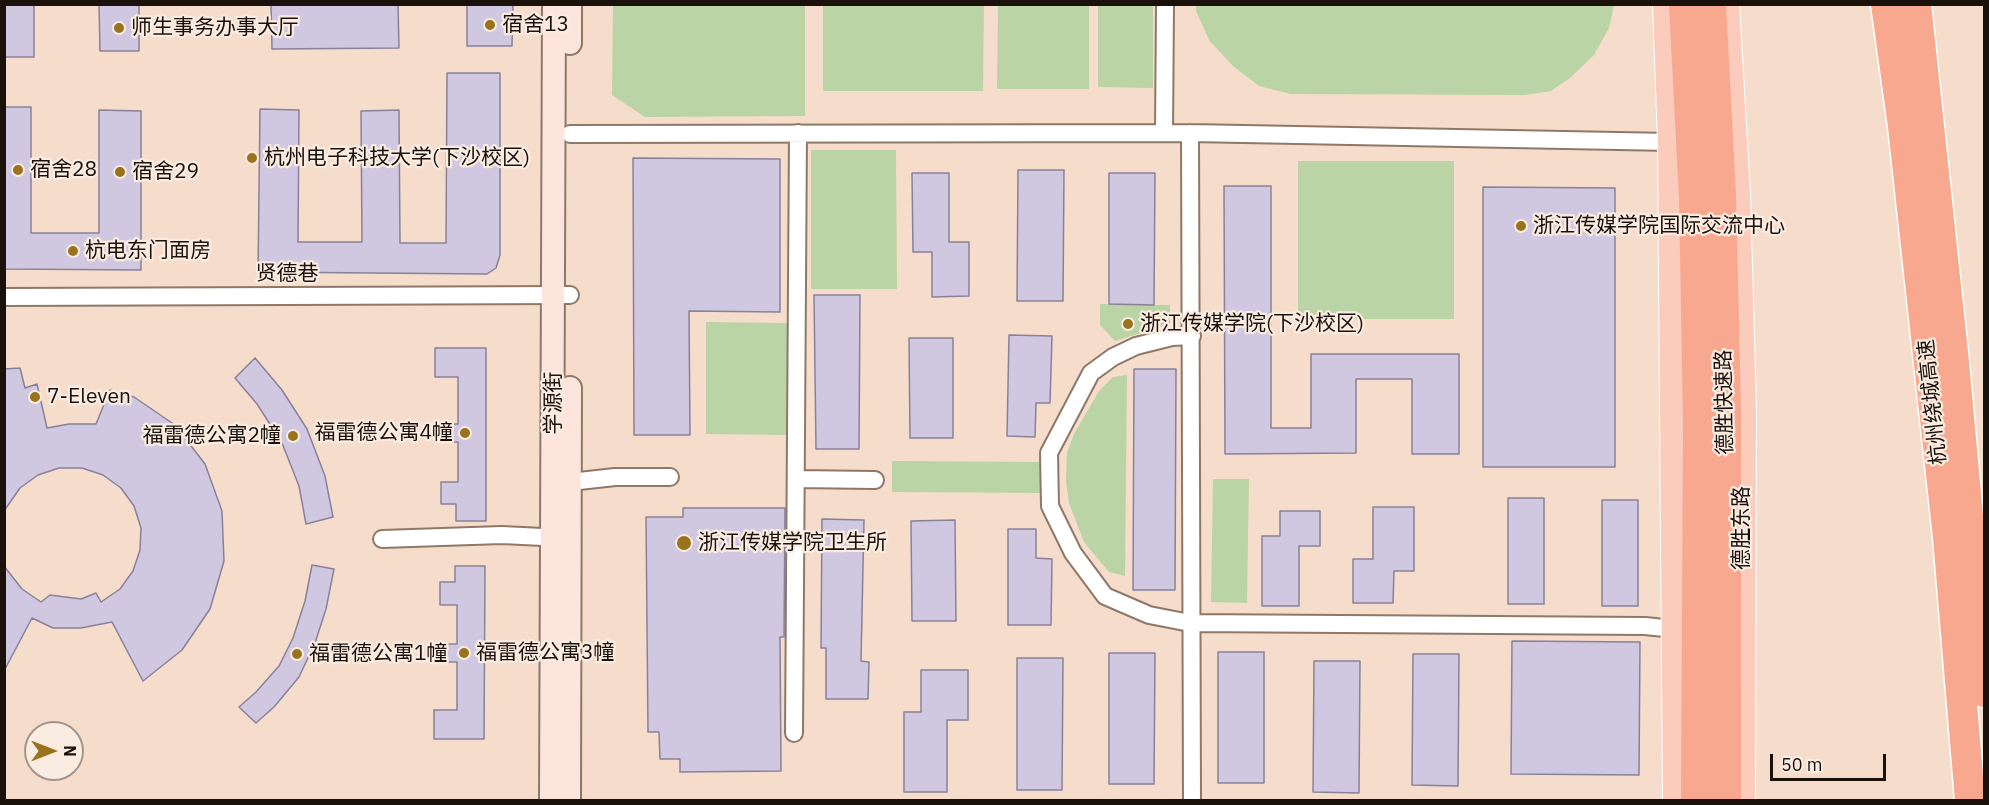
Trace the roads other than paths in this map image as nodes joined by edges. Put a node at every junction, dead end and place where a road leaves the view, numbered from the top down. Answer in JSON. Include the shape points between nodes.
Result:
{"nodes":[{"id":1,"x":555,"y":4,"type":"edge"},
{"id":2,"x":570,"y":4,"type":"edge"},
{"id":3,"x":1165,"y":4,"type":"edge"},
{"id":4,"x":1666,"y":4,"type":"edge"},
{"id":5,"x":1684,"y":4,"type":"edge"},
{"id":6,"x":1711,"y":4,"type":"edge"},
{"id":7,"x":1726,"y":4,"type":"edge"},
{"id":8,"x":1886,"y":4,"type":"edge"},
{"id":9,"x":1916,"y":4,"type":"edge"},
{"id":10,"x":798,"y":132,"type":"junction"},
{"id":11,"x":1164,"y":132,"type":"junction"},
{"id":12,"x":1190,"y":132,"type":"junction"},
{"id":13,"x":570,"y":134,"type":"junction"},
{"id":14,"x":1671,"y":142,"type":"junction"},
{"id":15,"x":562,"y":295,"type":"junction"},
{"id":16,"x":4,"y":297,"type":"edge"},
{"id":17,"x":1192,"y":336,"type":"junction"},
{"id":18,"x":670,"y":477,"type":"dead end"},
{"id":19,"x":797,"y":479,"type":"junction"},
{"id":20,"x":875,"y":480,"type":"dead end"},
{"id":21,"x":570,"y":482,"type":"junction"},
{"id":22,"x":561,"y":538,"type":"junction"},
{"id":23,"x":382,"y":539,"type":"dead end"},
{"id":24,"x":1190,"y":623,"type":"junction"},
{"id":25,"x":1674,"y":629,"type":"junction"},
{"id":26,"x":1984,"y":692,"type":"edge"},
{"id":27,"x":794,"y":733,"type":"dead end"},
{"id":28,"x":1969,"y":787,"type":"edge"},
{"id":29,"x":552,"y":801,"type":"edge"},
{"id":30,"x":569,"y":801,"type":"edge"},
{"id":31,"x":1192,"y":801,"type":"edge"},
{"id":32,"x":1676,"y":801,"type":"edge"},
{"id":33,"x":1696,"y":801,"type":"edge"},
{"id":34,"x":1726,"y":801,"type":"edge"},
{"id":35,"x":1742,"y":801,"type":"edge"}],
"edges":[{"from":1,"to":15,"type":"main road","name":"学源街"},
{"from":2,"to":13,"type":"main road","name":"学源街"},
{"from":3,"to":11,"type":"street"},
{"from":4,"to":14,"type":"main road"},
{"from":5,"to":33,"type":"highway","name":"德胜快速路","via":[[1694,198],[1698,423]]},
{"from":6,"to":34,"type":"highway","name":"德胜快速路","via":[[1726,413]]},
{"from":7,"to":35,"type":"main road","name":"德胜东路","via":[[1737,194],[1743,409]]},
{"from":8,"to":28,"type":"highway","name":"杭州绕城高速","via":[[1948,537]]},
{"from":9,"to":26,"type":"highway","name":"杭州绕城高速"},
{"from":10,"to":11,"type":"street"},
{"from":10,"to":13,"type":"street"},
{"from":10,"to":19,"type":"street"},
{"from":11,"to":12,"type":"street"},
{"from":12,"to":14,"type":"street"},
{"from":12,"to":17,"type":"street"},
{"from":13,"to":15,"type":"main road","name":"学源街"},
{"from":14,"to":25,"type":"main road"},
{"from":15,"to":16,"type":"street","name":"贤德巷"},
{"from":15,"to":21,"type":"main road","name":"学源街"},
{"from":15,"to":22,"type":"main road","name":"学源街"},
{"from":17,"to":24,"type":"street"},
{"from":17,"to":24,"type":"street","via":[[1136,346],[1091,373],[1049,453],[1050,506],[1059,528],[1104,596],[1149,615]]},
{"from":18,"to":21,"type":"street"},
{"from":19,"to":20,"type":"street"},
{"from":19,"to":27,"type":"street"},
{"from":21,"to":22,"type":"main road","name":"学源街"},
{"from":22,"to":23,"type":"street","via":[[502,535]]},
{"from":22,"to":29,"type":"main road","name":"学源街"},
{"from":22,"to":30,"type":"main road","name":"学源街"},
{"from":24,"to":25,"type":"street"},
{"from":24,"to":31,"type":"street"},
{"from":25,"to":32,"type":"main road"}]}
